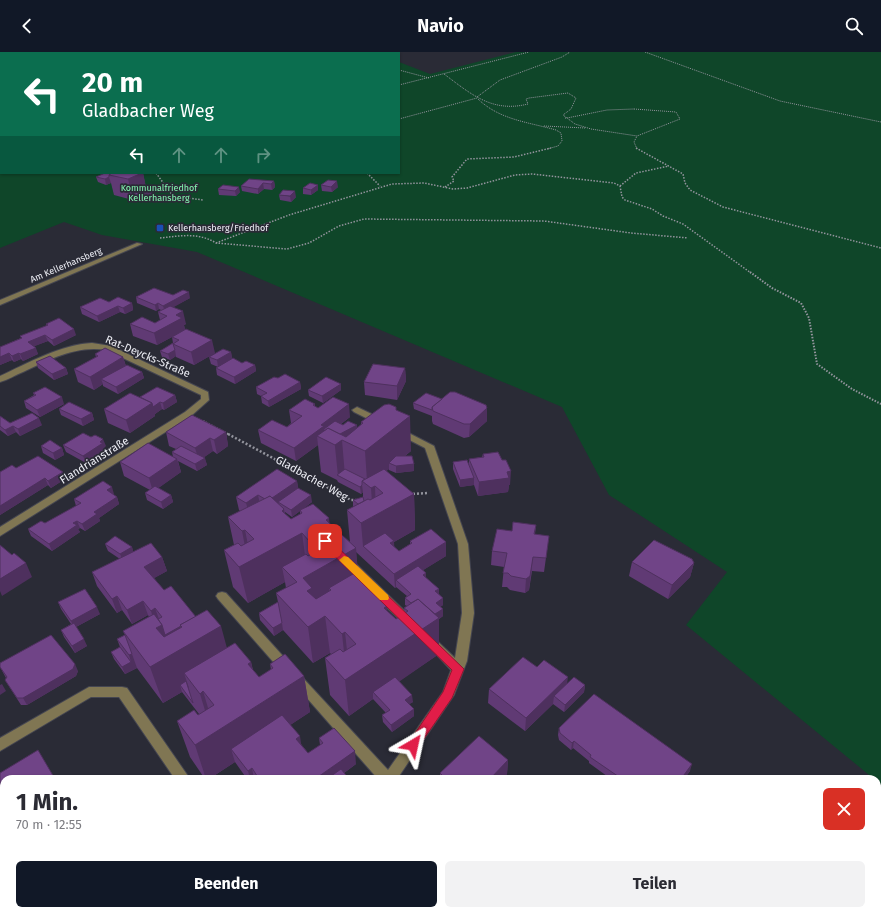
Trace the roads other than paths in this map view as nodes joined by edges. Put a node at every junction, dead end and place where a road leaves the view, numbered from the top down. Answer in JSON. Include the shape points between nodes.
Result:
{"nodes":[{"id":1,"x":139,"y":244,"type":"dead end"},
{"id":2,"x":0,"y":303,"type":"edge"},
{"id":3,"x":0,"y":379,"type":"edge"},
{"id":4,"x":199,"y":405,"type":"joint"},
{"id":5,"x":357,"y":410,"type":"dead end"},
{"id":6,"x":0,"y":532,"type":"edge"},
{"id":7,"x":341,"y":557,"type":"edge"},
{"id":8,"x":222,"y":596,"type":"dead end"},
{"id":9,"x":458,"y":669,"type":"junction"},
{"id":10,"x":0,"y":745,"type":"edge"},
{"id":11,"x":180,"y":775,"type":"edge"},
{"id":12,"x":384,"y":775,"type":"edge"},
{"id":13,"x":391,"y":775,"type":"edge"}],
"edges":[{"from":1,"to":2,"type":"street","name":"Am Kellerhansberg"},
{"from":3,"to":4,"type":"street","name":"Rat-Deycks-Straße","via":[[70,351],[85,346],[97,346],[108,348],[200,390],[205,394],[205,400]]},
{"from":4,"to":6,"type":"street","name":"Flandrianstraße"},
{"from":5,"to":9,"type":"street","via":[[429,446],[463,544],[468,613]]},
{"from":7,"to":9,"type":"street"},
{"from":8,"to":12,"type":"street"},
{"from":9,"to":13,"type":"street","via":[[448,695]]},
{"from":10,"to":11,"type":"street","via":[[89,692],[122,692]]}]}
